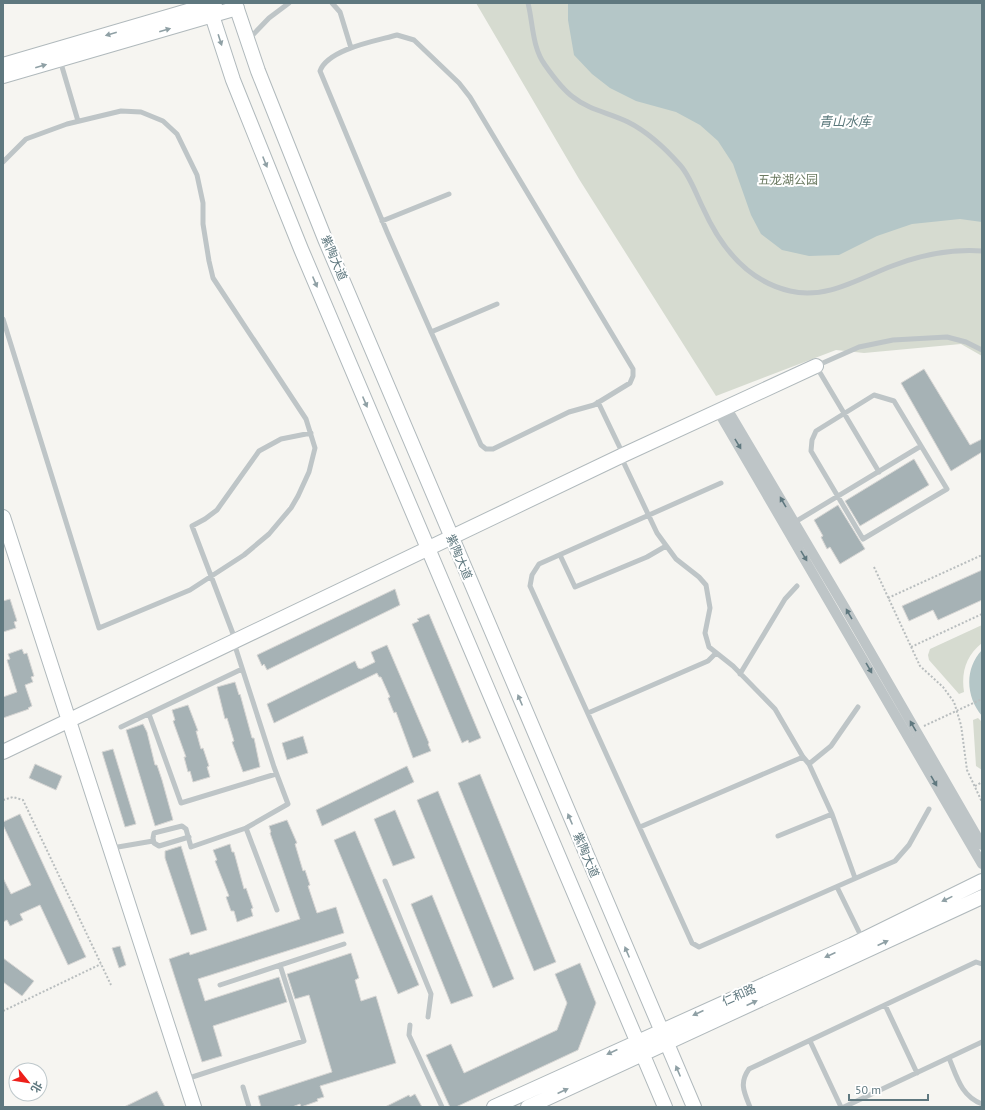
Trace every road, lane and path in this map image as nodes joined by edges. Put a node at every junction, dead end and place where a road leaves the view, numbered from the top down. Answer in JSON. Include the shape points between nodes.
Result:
{"nodes":[{"id":1,"x":289,"y":3,"type":"edge"},
{"id":2,"x":332,"y":3,"type":"edge"},
{"id":3,"x":528,"y":3,"type":"edge"},
{"id":4,"x":236,"y":5,"type":"edge"},
{"id":5,"x":211,"y":7,"type":"edge"},
{"id":6,"x":248,"y":41,"type":"junction"},
{"id":7,"x":351,"y":48,"type":"junction"},
{"id":8,"x":60,"y":60,"type":"junction"},
{"id":9,"x":3,"y":65,"type":"edge"},
{"id":10,"x":3,"y":76,"type":"edge"},
{"id":11,"x":78,"y":121,"type":"junction"},
{"id":12,"x":3,"y":162,"type":"edge"},
{"id":13,"x":449,"y":194,"type":"dead end"},
{"id":14,"x":382,"y":221,"type":"junction"},
{"id":15,"x":982,"y":251,"type":"edge"},
{"id":16,"x":497,"y":304,"type":"dead end"},
{"id":17,"x":3,"y":319,"type":"edge"},
{"id":18,"x":431,"y":332,"type":"junction"},
{"id":19,"x":982,"y":350,"type":"edge"},
{"id":20,"x":816,"y":366,"type":"junction"},
{"id":21,"x":598,"y":402,"type":"junction"},
{"id":22,"x":722,"y":409,"type":"junction"},
{"id":23,"x":844,"y":413,"type":"junction"},
{"id":24,"x":311,"y":433,"type":"junction"},
{"id":25,"x":921,"y":446,"type":"junction"},
{"id":26,"x":622,"y":455,"type":"junction"},
{"id":27,"x":879,"y":472,"type":"junction"},
{"id":28,"x":721,"y":483,"type":"dead end"},
{"id":29,"x":838,"y":496,"type":"junction"},
{"id":30,"x":649,"y":515,"type":"junction"},
{"id":31,"x":4,"y":521,"type":"edge"},
{"id":32,"x":795,"y":522,"type":"junction"},
{"id":33,"x":451,"y":537,"type":"junction"},
{"id":34,"x":666,"y":546,"type":"junction"},
{"id":35,"x":427,"y":548,"type":"junction"},
{"id":36,"x":560,"y":555,"type":"junction"},
{"id":37,"x":982,"y":555,"type":"edge"},
{"id":38,"x":874,"y":567,"type":"dead end"},
{"id":39,"x":211,"y":577,"type":"junction"},
{"id":40,"x":797,"y":586,"type":"dead end"},
{"id":41,"x":888,"y":598,"type":"junction"},
{"id":42,"x":982,"y":614,"type":"edge"},
{"id":43,"x":234,"y":640,"type":"junction"},
{"id":44,"x":911,"y":647,"type":"junction"},
{"id":45,"x":715,"y":654,"type":"junction"},
{"id":46,"x":242,"y":669,"type":"junction"},
{"id":47,"x":740,"y":674,"type":"junction"},
{"id":48,"x":982,"y":699,"type":"edge"},
{"id":49,"x":858,"y":707,"type":"dead end"},
{"id":50,"x":957,"y":710,"type":"junction"},
{"id":51,"x":588,"y":713,"type":"junction"},
{"id":52,"x":149,"y":714,"type":"junction"},
{"id":53,"x":70,"y":720,"type":"junction"},
{"id":54,"x":121,"y":727,"type":"dead end"},
{"id":55,"x":915,"y":730,"type":"junction"},
{"id":56,"x":3,"y":752,"type":"edge"},
{"id":57,"x":803,"y":757,"type":"junction"},
{"id":58,"x":809,"y":764,"type":"junction"},
{"id":59,"x":276,"y":774,"type":"junction"},
{"id":60,"x":982,"y":782,"type":"edge"},
{"id":61,"x":975,"y":786,"type":"junction"},
{"id":62,"x":3,"y":800,"type":"edge"},
{"id":63,"x":982,"y":802,"type":"edge"},
{"id":64,"x":929,"y":809,"type":"dead end"},
{"id":65,"x":832,"y":814,"type":"junction"},
{"id":66,"x":640,"y":827,"type":"junction"},
{"id":67,"x":246,"y":828,"type":"junction"},
{"id":68,"x":778,"y":836,"type":"dead end"},
{"id":69,"x":189,"y":837,"type":"junction"},
{"id":70,"x":153,"y":840,"type":"junction"},
{"id":71,"x":982,"y":845,"type":"edge"},
{"id":72,"x":112,"y":848,"type":"junction"},
{"id":73,"x":982,"y":864,"type":"edge"},
{"id":74,"x":855,"y":878,"type":"junction"},
{"id":75,"x":385,"y":881,"type":"dead end"},
{"id":76,"x":982,"y":882,"type":"edge"},
{"id":77,"x":837,"y":887,"type":"junction"},
{"id":78,"x":982,"y":897,"type":"edge"},
{"id":79,"x":277,"y":910,"type":"dead end"},
{"id":80,"x":862,"y":940,"type":"junction"},
{"id":81,"x":344,"y":944,"type":"dead end"},
{"id":82,"x":101,"y":964,"type":"junction"},
{"id":83,"x":982,"y":964,"type":"edge"},
{"id":84,"x":280,"y":965,"type":"junction"},
{"id":85,"x":111,"y":985,"type":"dead end"},
{"id":86,"x":220,"y":985,"type":"dead end"},
{"id":87,"x":885,"y":1005,"type":"junction"},
{"id":88,"x":3,"y":1011,"type":"edge"},
{"id":89,"x":428,"y":1017,"type":"dead end"},
{"id":90,"x":410,"y":1025,"type":"dead end"},
{"id":91,"x":663,"y":1037,"type":"junction"},
{"id":92,"x":810,"y":1041,"type":"junction"},
{"id":93,"x":982,"y":1042,"type":"edge"},
{"id":94,"x":640,"y":1047,"type":"junction"},
{"id":95,"x":949,"y":1058,"type":"junction"},
{"id":96,"x":917,"y":1073,"type":"junction"},
{"id":97,"x":186,"y":1079,"type":"junction"},
{"id":98,"x":243,"y":1087,"type":"dead end"},
{"id":99,"x":982,"y":1104,"type":"edge"},
{"id":100,"x":194,"y":1107,"type":"edge"},
{"id":101,"x":249,"y":1107,"type":"edge"},
{"id":102,"x":442,"y":1107,"type":"edge"},
{"id":103,"x":494,"y":1107,"type":"edge"},
{"id":104,"x":528,"y":1107,"type":"edge"},
{"id":105,"x":665,"y":1107,"type":"edge"},
{"id":106,"x":694,"y":1107,"type":"edge"},
{"id":107,"x":750,"y":1107,"type":"edge"},
{"id":108,"x":842,"y":1107,"type":"edge"}],
"edges":[{"from":1,"to":6,"type":"lane"},
{"from":2,"to":7,"type":"lane","via":[[340,12]]},
{"from":3,"to":15,"type":"lane","via":[[535,44],[543,63],[572,96],[591,108],[628,122],[660,144],[681,166],[726,250],[745,268],[768,283],[790,291],[814,293],[836,289],[894,265],[934,254]]},
{"from":4,"to":5,"type":"street"},
{"from":4,"to":6,"type":"street","name":"紫陶大道"},
{"from":8,"to":5,"type":"street","one_way":true},
{"from":5,"to":9,"type":"street","one_way":true},
{"from":5,"to":35,"type":"street","one_way":true,"via":[[233,80]]},
{"from":6,"to":33,"type":"street","name":"紫陶大道","via":[[300,177]]},
{"from":7,"to":14,"type":"lane","via":[[328,59],[320,71]]},
{"from":7,"to":21,"type":"lane","via":[[397,35],[406,36],[414,40],[459,83],[477,107],[633,369],[630,383]]},
{"from":10,"to":8,"type":"street","one_way":true},
{"from":8,"to":11,"type":"lane"},
{"from":11,"to":12,"type":"lane","via":[[26,139]]},
{"from":11,"to":24,"type":"lane","via":[[121,111],[141,112],[163,121],[177,134],[198,175],[208,261],[213,278],[306,419]]},
{"from":13,"to":14,"type":"lane"},
{"from":14,"to":18,"type":"lane"},
{"from":16,"to":18,"type":"lane"},
{"from":17,"to":39,"type":"lane","via":[[99,628],[190,590]]},
{"from":18,"to":21,"type":"lane","via":[[481,445],[486,449],[493,449],[569,412]]},
{"from":19,"to":20,"type":"lane","via":[[947,337],[893,340],[859,347]]},
{"from":20,"to":22,"type":"street"},
{"from":20,"to":23,"type":"lane"},
{"from":21,"to":26,"type":"lane"},
{"from":22,"to":26,"type":"street"},
{"from":32,"to":22,"type":"street","one_way":true},
{"from":22,"to":73,"type":"street","one_way":true},
{"from":23,"to":25,"type":"lane","via":[[874,395],[890,399],[894,401]]},
{"from":23,"to":27,"type":"lane"},
{"from":23,"to":29,"type":"lane","via":[[816,430],[811,445],[811,451]]},
{"from":24,"to":39,"type":"lane","via":[[315,448],[313,460],[305,484],[291,508],[257,545]]},
{"from":24,"to":39,"type":"lane","via":[[281,439],[259,451],[216,510],[205,520],[192,526]]},
{"from":25,"to":27,"type":"lane"},
{"from":25,"to":29,"type":"lane","via":[[947,489],[889,524],[863,539]]},
{"from":26,"to":30,"type":"lane"},
{"from":26,"to":33,"type":"street"},
{"from":27,"to":29,"type":"lane"},
{"from":28,"to":30,"type":"lane"},
{"from":29,"to":32,"type":"lane"},
{"from":30,"to":34,"type":"lane"},
{"from":30,"to":36,"type":"lane"},
{"from":31,"to":53,"type":"street"},
{"from":55,"to":32,"type":"street","one_way":true},
{"from":33,"to":35,"type":"street"},
{"from":91,"to":33,"type":"street","name":"紫陶大道","one_way":true},
{"from":34,"to":36,"type":"lane","via":[[647,557],[575,587]]},
{"from":34,"to":45,"type":"lane","via":[[676,559],[706,585],[710,608],[705,638]]},
{"from":35,"to":43,"type":"street"},
{"from":35,"to":94,"type":"street"},
{"from":36,"to":51,"type":"lane","via":[[539,564],[532,575],[530,586]]},
{"from":37,"to":41,"type":"path"},
{"from":38,"to":41,"type":"path"},
{"from":39,"to":43,"type":"lane"},
{"from":40,"to":47,"type":"lane","via":[[785,599]]},
{"from":41,"to":44,"type":"path"},
{"from":42,"to":44,"type":"path"},
{"from":43,"to":46,"type":"lane"},
{"from":43,"to":53,"type":"street"},
{"from":44,"to":50,"type":"path","via":[[920,666],[943,687]]},
{"from":45,"to":47,"type":"lane"},
{"from":45,"to":51,"type":"lane","via":[[708,661]]},
{"from":46,"to":52,"type":"lane"},
{"from":46,"to":59,"type":"lane"},
{"from":47,"to":57,"type":"lane","via":[[775,709]]},
{"from":48,"to":50,"type":"path"},
{"from":49,"to":58,"type":"lane","via":[[831,746]]},
{"from":50,"to":55,"type":"path"},
{"from":50,"to":61,"type":"path","via":[[964,739],[967,770]]},
{"from":51,"to":66,"type":"lane"},
{"from":52,"to":54,"type":"lane"},
{"from":52,"to":59,"type":"lane","via":[[181,803]]},
{"from":53,"to":56,"type":"street"},
{"from":53,"to":72,"type":"street"},
{"from":55,"to":71,"type":"street"},
{"from":57,"to":58,"type":"lane"},
{"from":57,"to":66,"type":"lane"},
{"from":58,"to":65,"type":"lane"},
{"from":59,"to":67,"type":"lane","via":[[288,804]]},
{"from":60,"to":61,"type":"path"},
{"from":61,"to":63,"type":"path"},
{"from":62,"to":82,"type":"path","via":[[13,797],[23,800]]},
{"from":64,"to":74,"type":"lane","via":[[913,839],[895,861]]},
{"from":65,"to":68,"type":"lane"},
{"from":65,"to":74,"type":"lane"},
{"from":66,"to":77,"type":"lane","via":[[692,944],[699,947]]},
{"from":67,"to":69,"type":"lane","via":[[191,847]]},
{"from":67,"to":79,"type":"lane"},
{"from":69,"to":70,"type":"lane","via":[[159,846]]},
{"from":69,"to":70,"type":"lane","via":[[186,829],[176,826],[154,833]]},
{"from":70,"to":72,"type":"lane"},
{"from":72,"to":97,"type":"street"},
{"from":74,"to":77,"type":"lane"},
{"from":75,"to":89,"type":"lane","via":[[431,994]]},
{"from":76,"to":80,"type":"street","name":"仁和路","one_way":true},
{"from":77,"to":80,"type":"lane"},
{"from":91,"to":78,"type":"street","name":"仁和路","one_way":true},
{"from":80,"to":91,"type":"street","name":"仁和路","one_way":true},
{"from":81,"to":84,"type":"lane"},
{"from":82,"to":85,"type":"path"},
{"from":82,"to":88,"type":"path"},
{"from":83,"to":87,"type":"lane","via":[[976,962]]},
{"from":84,"to":86,"type":"lane"},
{"from":84,"to":97,"type":"lane","via":[[304,1041]]},
{"from":87,"to":92,"type":"lane"},
{"from":87,"to":96,"type":"lane"},
{"from":90,"to":102,"type":"lane","via":[[409,1035]]},
{"from":91,"to":94,"type":"street","name":"仁和路"},
{"from":106,"to":91,"type":"street","name":"紫陶大道","one_way":true},
{"from":92,"to":107,"type":"lane","via":[[749,1069],[742,1084]]},
{"from":92,"to":108,"type":"lane"},
{"from":93,"to":95,"type":"lane"},
{"from":94,"to":103,"type":"street","name":"仁和路","one_way":true},
{"from":104,"to":94,"type":"street","name":"仁和路","one_way":true},
{"from":94,"to":105,"type":"street"},
{"from":95,"to":96,"type":"lane"},
{"from":95,"to":99,"type":"lane","via":[[962,1091]]},
{"from":96,"to":108,"type":"lane"},
{"from":97,"to":100,"type":"street"},
{"from":98,"to":101,"type":"lane"}]}
